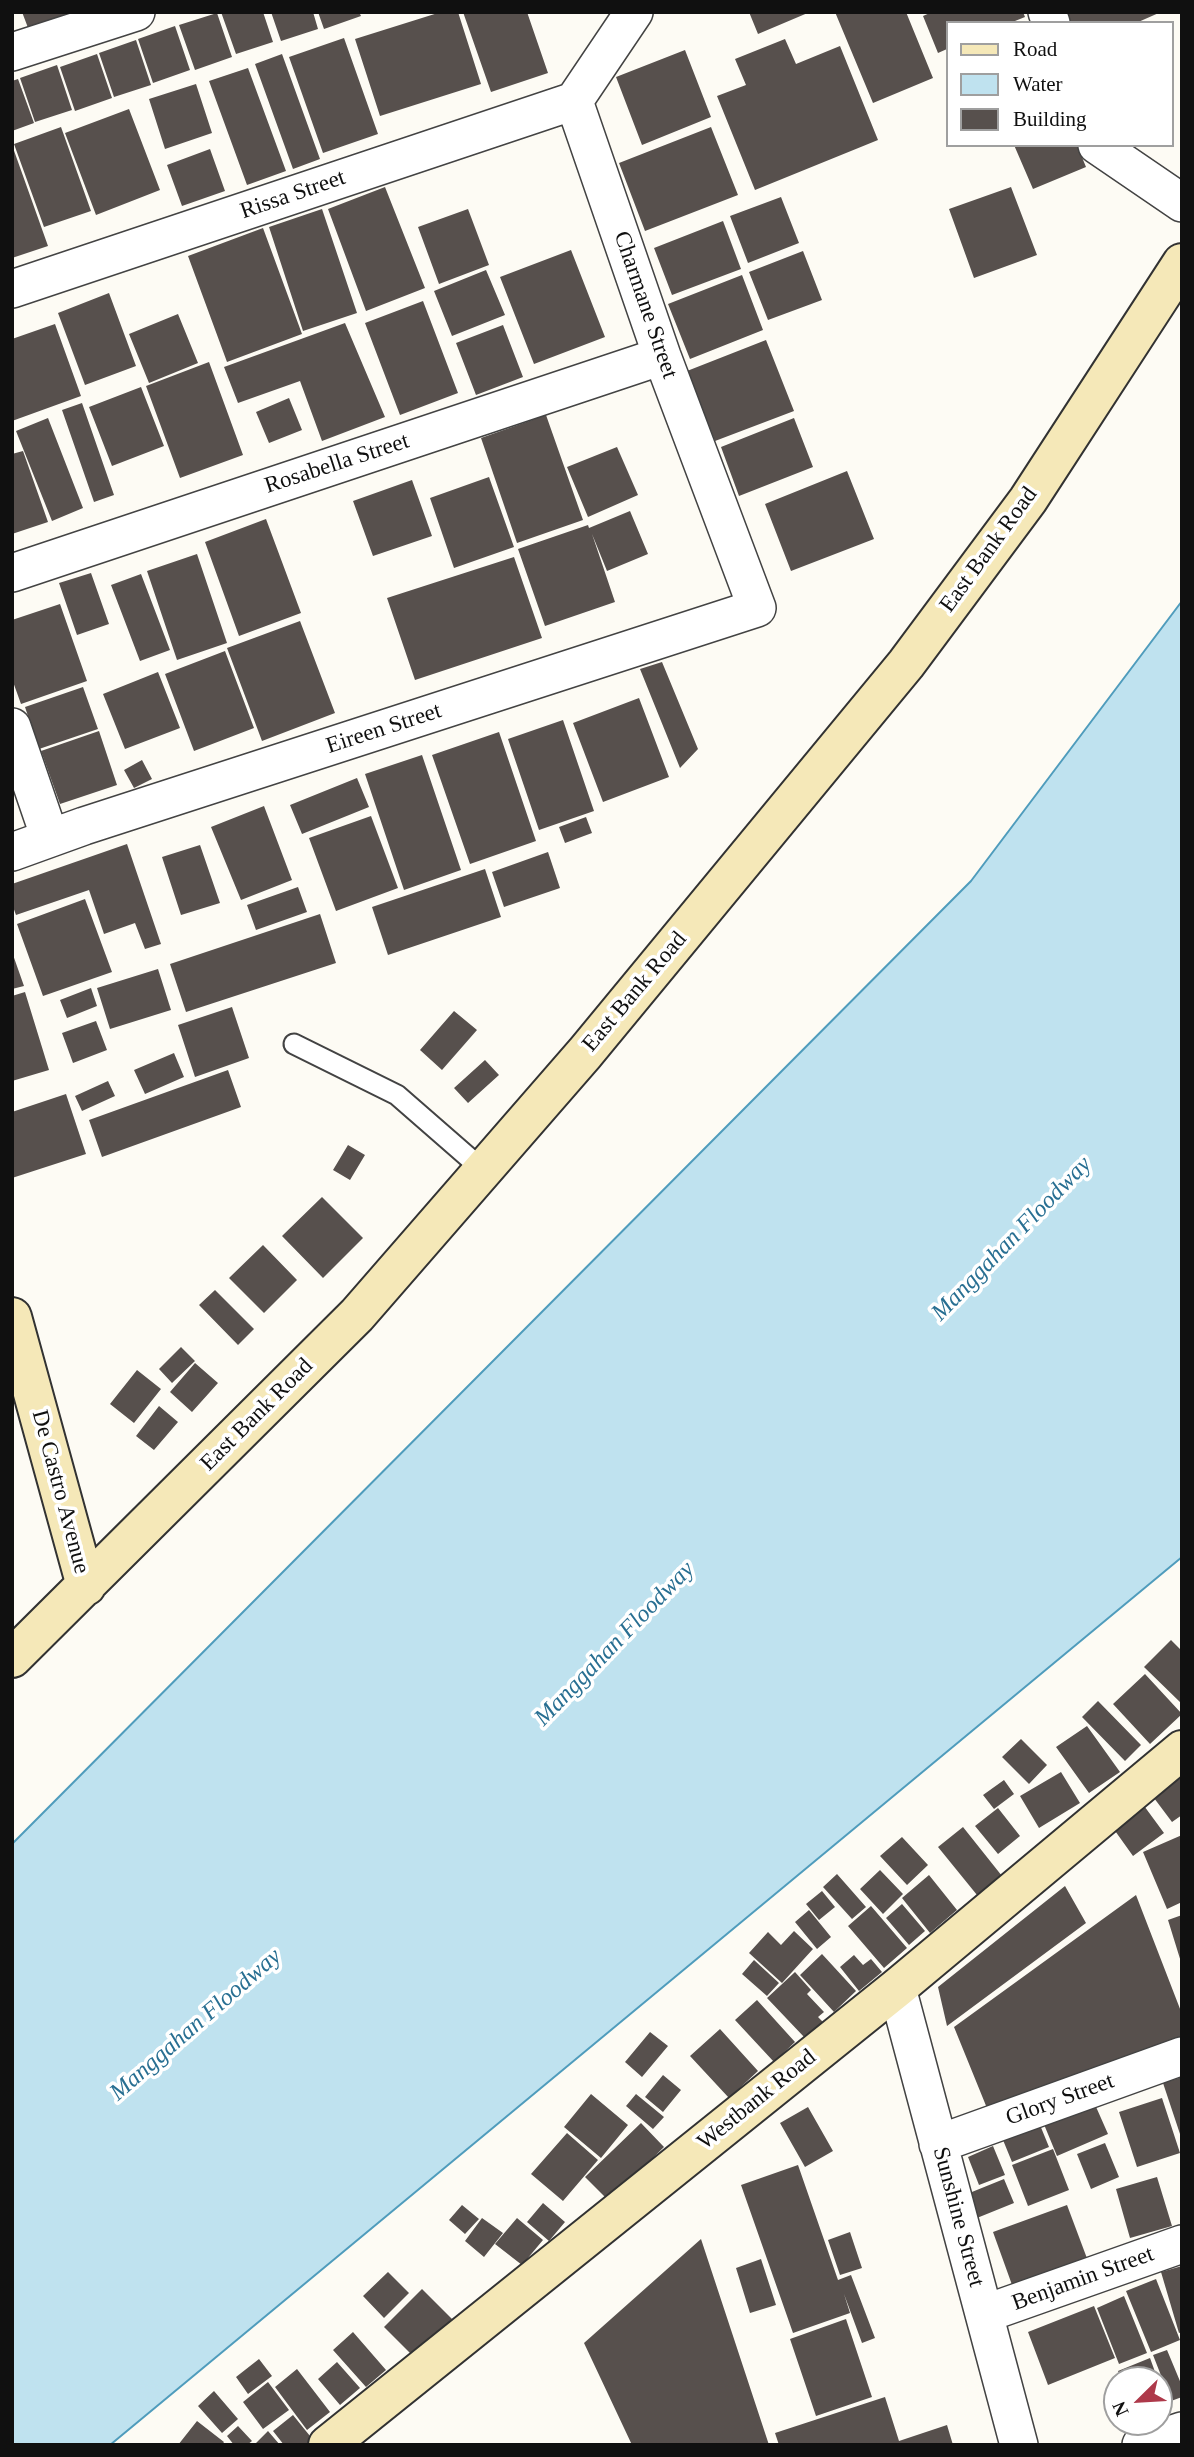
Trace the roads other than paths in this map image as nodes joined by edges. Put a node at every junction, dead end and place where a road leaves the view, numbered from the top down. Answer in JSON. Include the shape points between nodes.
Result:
{"nodes":[{"id":1,"x":136,"y":12,"type":"edge"},
{"id":2,"x":634,"y":12,"type":"edge"},
{"id":3,"x":12,"y":52,"type":"edge"},
{"id":4,"x":574,"y":101,"type":"junction"},
{"id":5,"x":1100,"y":147,"type":"edge"},
{"id":6,"x":1182,"y":203,"type":"edge"},
{"id":7,"x":1182,"y":264,"type":"edge"},
{"id":8,"x":12,"y":289,"type":"edge"},
{"id":9,"x":662,"y":356,"type":"junction"},
{"id":10,"x":12,"y":573,"type":"edge"},
{"id":11,"x":757,"y":608,"type":"joint"},
{"id":12,"x":12,"y":727,"type":"edge"},
{"id":13,"x":50,"y":838,"type":"junction"},
{"id":14,"x":12,"y":852,"type":"edge"},
{"id":15,"x":293,"y":1044,"type":"dead end"},
{"id":16,"x":483,"y":1170,"type":"junction"},
{"id":17,"x":12,"y":1317,"type":"edge"},
{"id":18,"x":86,"y":1586,"type":"junction"},
{"id":19,"x":12,"y":1658,"type":"edge"},
{"id":20,"x":1182,"y":1751,"type":"edge"},
{"id":21,"x":897,"y":1988,"type":"junction"},
{"id":22,"x":1182,"y":2056,"type":"edge"},
{"id":23,"x":938,"y":2144,"type":"junction"},
{"id":24,"x":1182,"y":2244,"type":"edge"},
{"id":25,"x":985,"y":2314,"type":"junction"},
{"id":26,"x":1182,"y":2431,"type":"edge"},
{"id":27,"x":327,"y":2445,"type":"edge"},
{"id":28,"x":1019,"y":2445,"type":"edge"},
{"id":29,"x":1141,"y":2445,"type":"edge"}],
"edges":[{"from":1,"to":3,"type":"street"},
{"from":2,"to":4,"type":"street"},
{"from":4,"to":8,"type":"street","name":"Rissa Street"},
{"from":4,"to":9,"type":"street","name":"Charmane Street"},
{"from":5,"to":6,"type":"street"},
{"from":7,"to":16,"type":"main road","name":"East Bank Road","via":[[1027,499],[906,664]]},
{"from":9,"to":10,"type":"street","name":"Rosabella Street"},
{"from":9,"to":11,"type":"street","name":"Charmane Street"},
{"from":11,"to":13,"type":"street","name":"Eireen Street"},
{"from":12,"to":13,"type":"street"},
{"from":13,"to":14,"type":"street","name":"Eireen Street"},
{"from":15,"to":16,"type":"lane","via":[[397,1094]]},
{"from":16,"to":18,"type":"main road","name":"East Bank Road","via":[[357,1315]]},
{"from":17,"to":18,"type":"main road","name":"De Castro Avenue"},
{"from":18,"to":19,"type":"main road","name":"East Bank Road"},
{"from":20,"to":21,"type":"main road","name":"Westbank Road"},
{"from":21,"to":23,"type":"street","name":"Sunshine Street"},
{"from":21,"to":27,"type":"main road","name":"Westbank Road"},
{"from":22,"to":23,"type":"street","name":"Glory Street"},
{"from":23,"to":25,"type":"street","name":"Sunshine Street"},
{"from":24,"to":25,"type":"street","name":"Benjamin Street"},
{"from":25,"to":28,"type":"street","name":"Sunshine Street"},
{"from":26,"to":29,"type":"street"}]}
